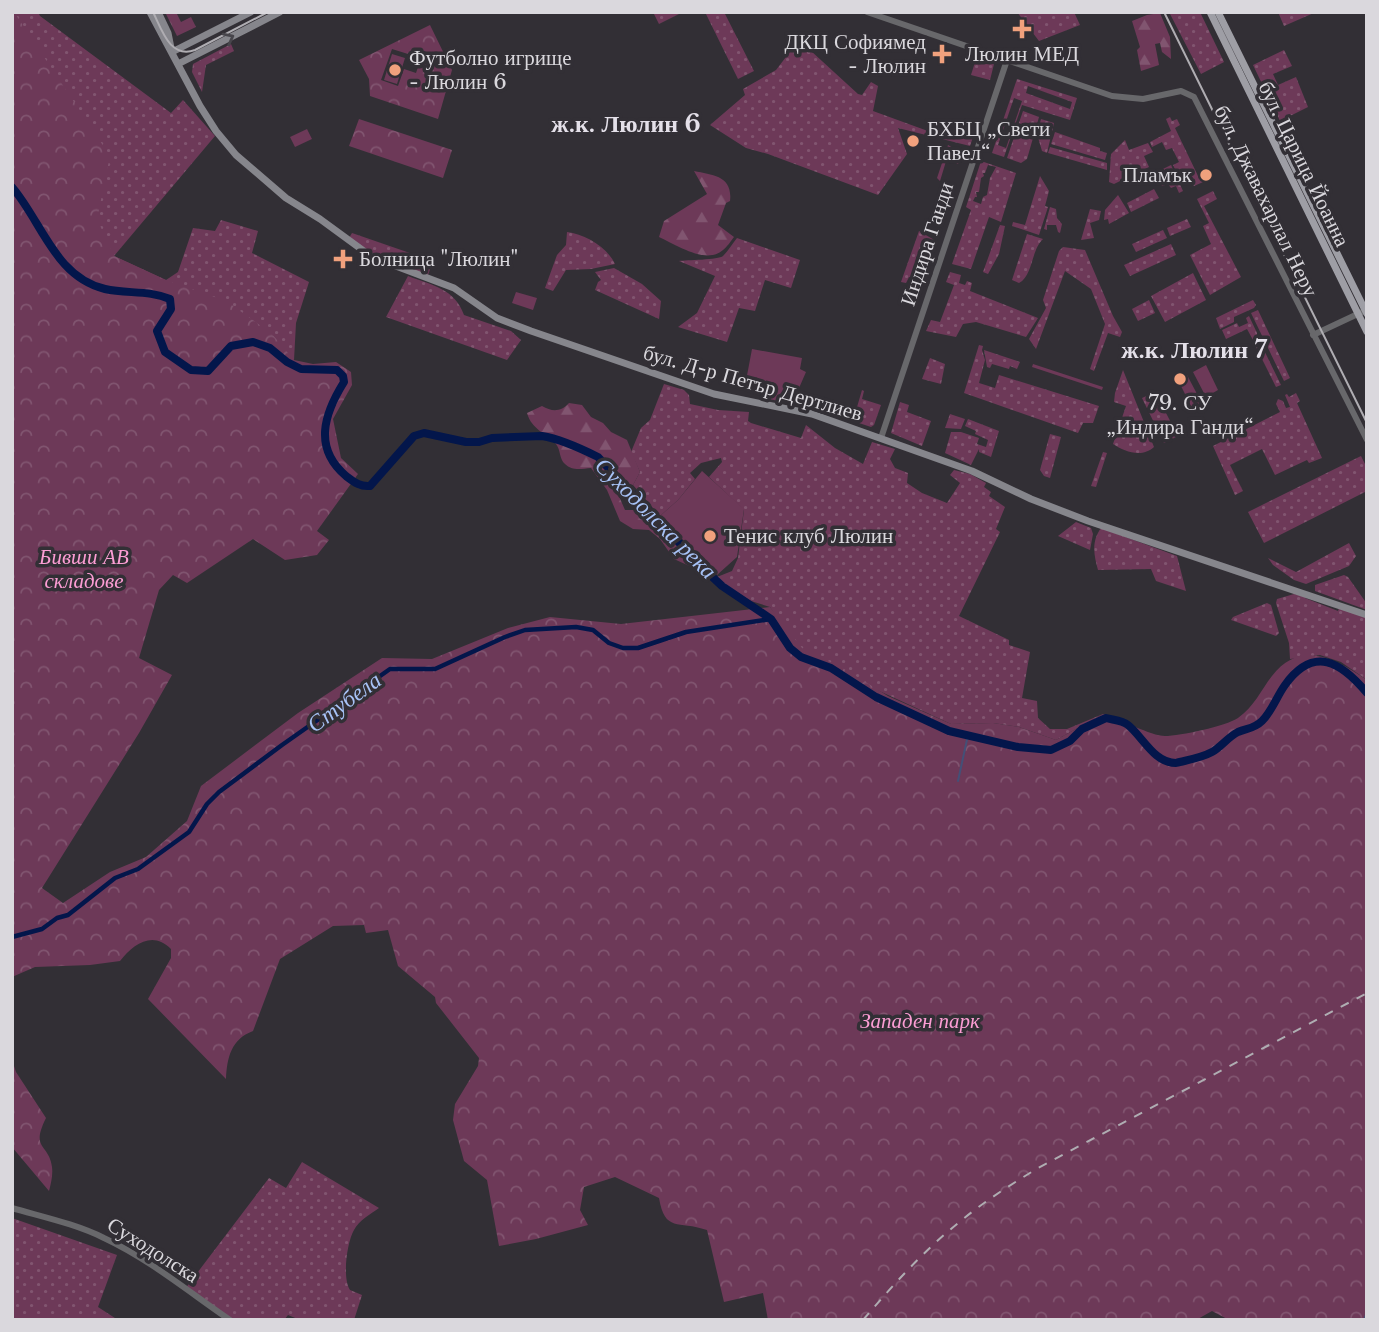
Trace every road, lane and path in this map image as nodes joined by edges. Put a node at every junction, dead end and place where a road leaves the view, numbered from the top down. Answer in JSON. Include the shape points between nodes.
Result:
{"nodes":[{"id":1,"x":150,"y":12,"type":"edge"},
{"id":2,"x":158,"y":12,"type":"edge"},
{"id":3,"x":251,"y":12,"type":"edge"},
{"id":4,"x":280,"y":12,"type":"edge"},
{"id":5,"x":866,"y":12,"type":"edge"},
{"id":6,"x":1210,"y":12,"type":"edge"},
{"id":7,"x":1218,"y":12,"type":"edge"},
{"id":8,"x":172,"y":52,"type":"junction"},
{"id":9,"x":1007,"y":60,"type":"junction"},
{"id":10,"x":178,"y":64,"type":"junction"},
{"id":11,"x":1364,"y":312,"type":"edge"},
{"id":12,"x":1367,"y":332,"type":"edge"},
{"id":13,"x":1313,"y":335,"type":"junction"},
{"id":14,"x":881,"y":438,"type":"junction"},
{"id":15,"x":1367,"y":440,"type":"edge"},
{"id":16,"x":1367,"y":615,"type":"edge"},
{"id":17,"x":12,"y":1208,"type":"edge"},
{"id":18,"x":230,"y":1320,"type":"edge"}],
"edges":[{"from":1,"to":8,"type":"main road","name":"бул. Д-р Петър Дертлиев"},
{"from":2,"to":8,"type":"main road","name":"бул. Д-р Петър Дертлиев"},
{"from":3,"to":8,"type":"main road"},
{"from":10,"to":4,"type":"main road","one_way":true},
{"from":5,"to":9,"type":"street","name":"бул. Джавахарлал Неру"},
{"from":6,"to":11,"type":"main road","name":"бул. Царица Йоанна"},
{"from":7,"to":11,"type":"main road","name":"бул. Царица Йоанна"},
{"from":8,"to":10,"type":"main road","name":"бул. Д-р Петър Дертлиев"},
{"from":9,"to":13,"type":"street","name":"бул. Джавахарлал Неру","via":[[1112,96],[1143,99],[1181,91],[1195,97]]},
{"from":9,"to":14,"type":"street","name":"Индира Ганди"},
{"from":10,"to":14,"type":"main road","name":"бул. Д-р Петър Дертлиев","via":[[216,131],[241,160],[286,198],[372,257],[454,288],[520,328],[714,394],[812,414]]},
{"from":11,"to":12,"type":"main road","name":"бул. Царица Йоанна"},
{"from":11,"to":13,"type":"street"},
{"from":13,"to":15,"type":"street","name":"бул. Джавахарлал Неру"},
{"from":14,"to":16,"type":"main road","name":"бул. Д-р Петър Дертлиев","via":[[1082,518]]},
{"from":17,"to":18,"type":"street","name":"Суходолска","via":[[105,1238]]}]}
